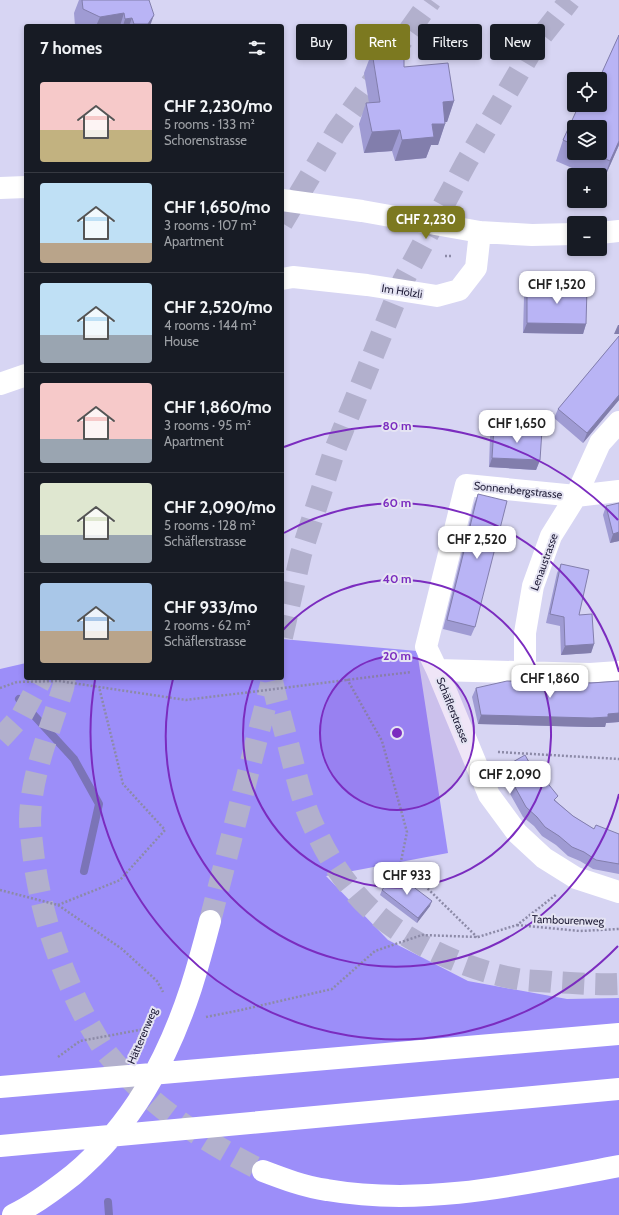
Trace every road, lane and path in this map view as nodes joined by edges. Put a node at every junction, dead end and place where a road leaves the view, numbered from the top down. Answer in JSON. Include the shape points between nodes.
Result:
{"nodes":[{"id":1,"x":24,"y":187,"type":"edge"},
{"id":2,"x":0,"y":188,"type":"edge"},
{"id":3,"x":284,"y":200,"type":"edge"},
{"id":4,"x":619,"y":231,"type":"edge"},
{"id":5,"x":480,"y":232,"type":"junction"},
{"id":6,"x":607,"y":232,"type":"edge"},
{"id":7,"x":567,"y":234,"type":"edge"},
{"id":8,"x":284,"y":279,"type":"edge"},
{"id":9,"x":24,"y":376,"type":"edge"},
{"id":10,"x":0,"y":384,"type":"edge"},
{"id":11,"x":619,"y":422,"type":"edge"},
{"id":12,"x":619,"y":491,"type":"edge"},
{"id":13,"x":576,"y":496,"type":"junction"},
{"id":14,"x":437,"y":670,"type":"junction"},
{"id":15,"x":525,"y":672,"type":"junction"},
{"id":16,"x":619,"y":672,"type":"edge"},
{"id":17,"x":347,"y":679,"type":"junction"},
{"id":18,"x":99,"y":687,"type":"junction"},
{"id":19,"x":0,"y":688,"type":"edge"},
{"id":20,"x":470,"y":751,"type":"junction"},
{"id":21,"x":619,"y":759,"type":"edge"},
{"id":22,"x":576,"y":878,"type":"junction"},
{"id":23,"x":0,"y":890,"type":"edge"},
{"id":24,"x":619,"y":892,"type":"edge"},
{"id":25,"x":58,"y":905,"type":"junction"},
{"id":26,"x":210,"y":921,"type":"tunnel mouth"},
{"id":27,"x":516,"y":925,"type":"junction"},
{"id":28,"x":619,"y":929,"type":"edge"},
{"id":29,"x":478,"y":937,"type":"junction"},
{"id":30,"x":163,"y":998,"type":"dead end"},
{"id":31,"x":203,"y":1018,"type":"dead end"},
{"id":32,"x":157,"y":1027,"type":"dead end"},
{"id":33,"x":619,"y":1034,"type":"edge"},
{"id":34,"x":80,"y":1041,"type":"dead end"},
{"id":35,"x":0,"y":1087,"type":"edge"},
{"id":36,"x":619,"y":1090,"type":"edge"},
{"id":37,"x":0,"y":1146,"type":"edge"},
{"id":38,"x":619,"y":1166,"type":"edge"},
{"id":39,"x":263,"y":1171,"type":"tunnel mouth"},
{"id":40,"x":13,"y":1215,"type":"edge"}],
"edges":[{"from":1,"to":2,"type":"main road"},
{"from":3,"to":5,"type":"main road"},
{"from":4,"to":6,"type":"main road"},
{"from":5,"to":7,"type":"main road"},
{"from":5,"to":8,"type":"main road","name":"Im Hölzli","via":[[476,268],[459,290],[437,296],[300,277]]},
{"from":9,"to":10,"type":"main road"},
{"from":11,"to":13,"type":"main road","name":"Lenaustrasse","via":[[600,443]]},
{"from":12,"to":13,"type":"main road","name":"Sonnenbergstrasse"},
{"from":13,"to":14,"type":"main road","name":"Sonnenbergstrasse","via":[[466,485],[426,647]]},
{"from":13,"to":15,"type":"main road","name":"Lenaustrasse","via":[[551,536],[533,586],[525,633]]},
{"from":14,"to":15,"type":"main road"},
{"from":14,"to":17,"type":"path"},
{"from":14,"to":20,"type":"main road","name":"Schäflerstrasse"},
{"from":15,"to":16,"type":"main road"},
{"from":17,"to":18,"type":"path","via":[[186,700]]},
{"from":17,"to":29,"type":"path","via":[[382,741],[407,832],[400,866],[424,885]]},
{"from":18,"to":19,"type":"path","via":[[59,681],[17,682]]},
{"from":18,"to":25,"type":"path","via":[[123,784],[165,830],[120,880]]},
{"from":20,"to":21,"type":"path"},
{"from":20,"to":22,"type":"main road","name":"Schäflerstrasse","via":[[489,794],[517,833],[544,858]]},
{"from":22,"to":24,"type":"main road","name":"Schäflerstrasse"},
{"from":22,"to":27,"type":"path"},
{"from":23,"to":25,"type":"path","name":"Hätterenweg"},
{"from":25,"to":30,"type":"path","name":"Hätterenweg","via":[[122,949],[157,981]]},
{"from":26,"to":40,"type":"main road","via":[[191,988],[172,1038],[138,1103],[94,1156],[61,1184]]},
{"from":27,"to":28,"type":"path","name":"Tambourenweg","via":[[580,931]]},
{"from":27,"to":29,"type":"path"},
{"from":29,"to":31,"type":"path","via":[[422,936],[375,951],[332,989]]},
{"from":32,"to":34,"type":"path"},
{"from":33,"to":35,"type":"main road"},
{"from":36,"to":37,"type":"main road"},
{"from":38,"to":39,"type":"main road","via":[[513,1186],[409,1196],[375,1196],[326,1190],[288,1181]]}]}
